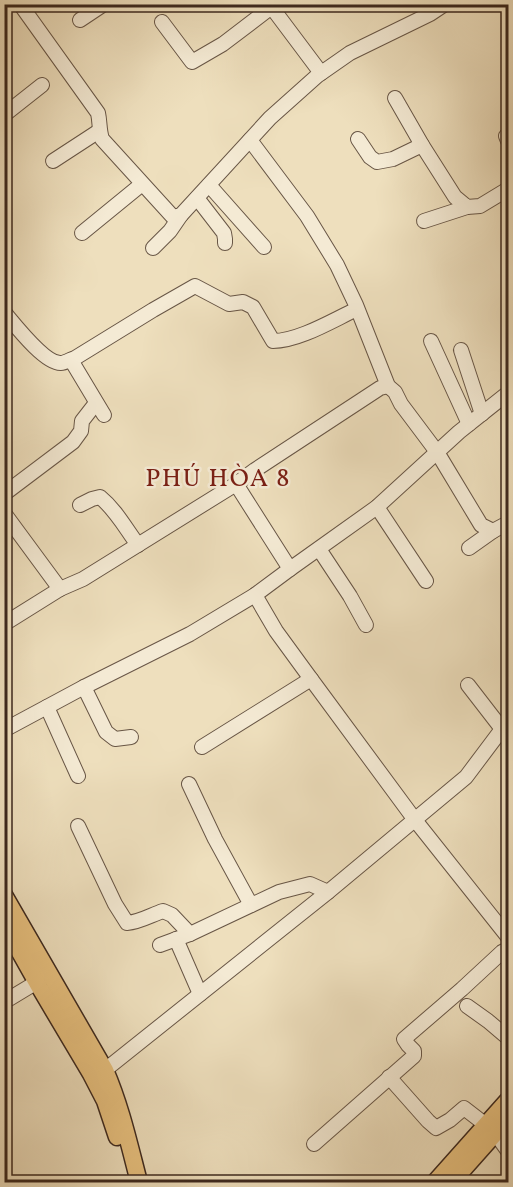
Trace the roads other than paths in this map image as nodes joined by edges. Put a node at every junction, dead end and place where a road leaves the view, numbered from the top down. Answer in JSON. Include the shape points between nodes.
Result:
{"nodes":[{"id":1,"x":20,"y":4,"type":"edge"},
{"id":2,"x":104,"y":4,"type":"edge"},
{"id":3,"x":445,"y":4,"type":"edge"},
{"id":4,"x":80,"y":20,"type":"dead end"},
{"id":5,"x":162,"y":22,"type":"dead end"},
{"id":6,"x":321,"y":73,"type":"junction"},
{"id":7,"x":42,"y":85,"type":"dead end"},
{"id":8,"x":395,"y":98,"type":"dead end"},
{"id":9,"x":4,"y":115,"type":"edge"},
{"id":10,"x":99,"y":131,"type":"junction"},
{"id":11,"x":358,"y":139,"type":"dead end"},
{"id":12,"x":250,"y":140,"type":"junction"},
{"id":13,"x":422,"y":145,"type":"junction"},
{"id":14,"x":53,"y":161,"type":"dead end"},
{"id":15,"x":142,"y":184,"type":"junction"},
{"id":16,"x":209,"y":185,"type":"junction"},
{"id":17,"x":508,"y":189,"type":"edge"},
{"id":18,"x":197,"y":198,"type":"junction"},
{"id":19,"x":467,"y":207,"type":"junction"},
{"id":20,"x":181,"y":215,"type":"junction"},
{"id":21,"x":424,"y":221,"type":"dead end"},
{"id":22,"x":82,"y":233,"type":"dead end"},
{"id":23,"x":225,"y":243,"type":"dead end"},
{"id":24,"x":264,"y":247,"type":"dead end"},
{"id":25,"x":153,"y":248,"type":"dead end"},
{"id":26,"x":357,"y":309,"type":"junction"},
{"id":27,"x":7,"y":321,"type":"edge"},
{"id":28,"x":431,"y":341,"type":"dead end"},
{"id":29,"x":461,"y":350,"type":"dead end"},
{"id":30,"x":71,"y":360,"type":"junction"},
{"id":31,"x":388,"y":386,"type":"junction"},
{"id":32,"x":508,"y":393,"type":"edge"},
{"id":33,"x":96,"y":403,"type":"junction"},
{"id":34,"x":482,"y":414,"type":"junction"},
{"id":35,"x":104,"y":415,"type":"dead end"},
{"id":36,"x":469,"y":424,"type":"junction"},
{"id":37,"x":437,"y":452,"type":"junction"},
{"id":38,"x":236,"y":484,"type":"junction"},
{"id":39,"x":4,"y":494,"type":"edge"},
{"id":40,"x":80,"y":505,"type":"dead end"},
{"id":41,"x":377,"y":507,"type":"junction"},
{"id":42,"x":4,"y":513,"type":"edge"},
{"id":43,"x":508,"y":523,"type":"edge"},
{"id":44,"x":493,"y":531,"type":"junction"},
{"id":45,"x":138,"y":545,"type":"junction"},
{"id":46,"x":469,"y":548,"type":"dead end"},
{"id":47,"x":319,"y":549,"type":"junction"},
{"id":48,"x":290,"y":569,"type":"junction"},
{"id":49,"x":426,"y":581,"type":"dead end"},
{"id":50,"x":60,"y":589,"type":"junction"},
{"id":51,"x":255,"y":595,"type":"junction"},
{"id":52,"x":4,"y":624,"type":"edge"},
{"id":53,"x":366,"y":625,"type":"dead end"},
{"id":54,"x":310,"y":679,"type":"junction"},
{"id":55,"x":468,"y":685,"type":"dead end"},
{"id":56,"x":84,"y":687,"type":"junction"},
{"id":57,"x":47,"y":707,"type":"junction"},
{"id":58,"x":505,"y":725,"type":"edge"},
{"id":59,"x":4,"y":730,"type":"edge"},
{"id":60,"x":131,"y":737,"type":"dead end"},
{"id":61,"x":202,"y":747,"type":"dead end"},
{"id":62,"x":78,"y":776,"type":"dead end"},
{"id":63,"x":189,"y":784,"type":"dead end"},
{"id":64,"x":415,"y":820,"type":"junction"},
{"id":65,"x":78,"y":826,"type":"dead end"},
{"id":66,"x":328,"y":892,"type":"junction"},
{"id":67,"x":4,"y":895,"type":"edge"},
{"id":68,"x":251,"y":905,"type":"junction"},
{"id":69,"x":4,"y":924,"type":"edge"},
{"id":70,"x":190,"y":934,"type":"junction"},
{"id":71,"x":508,"y":937,"type":"edge"},
{"id":72,"x":176,"y":939,"type":"junction"},
{"id":73,"x":160,"y":945,"type":"dead end"},
{"id":74,"x":508,"y":949,"type":"edge"},
{"id":75,"x":37,"y":982,"type":"junction"},
{"id":76,"x":200,"y":994,"type":"junction"},
{"id":77,"x":4,"y":1002,"type":"edge"},
{"id":78,"x":467,"y":1006,"type":"dead end"},
{"id":79,"x":508,"y":1038,"type":"edge"},
{"id":80,"x":105,"y":1070,"type":"junction"},
{"id":81,"x":389,"y":1077,"type":"junction"},
{"id":82,"x":508,"y":1100,"type":"edge"},
{"id":83,"x":508,"y":1119,"type":"edge"},
{"id":84,"x":491,"y":1129,"type":"junction"},
{"id":85,"x":314,"y":1144,"type":"dead end"},
{"id":86,"x":508,"y":1151,"type":"edge"},
{"id":87,"x":127,"y":1182,"type":"edge"},
{"id":88,"x":139,"y":1182,"type":"edge"},
{"id":89,"x":435,"y":1182,"type":"edge"},
{"id":90,"x":452,"y":1182,"type":"edge"}],
"edges":[{"from":1,"to":10,"type":"street","via":[[98,113]]},
{"from":2,"to":4,"type":"street"},
{"from":3,"to":6,"type":"street","via":[[350,53]]},
{"from":5,"to":6,"type":"street","via":[[192,62],[273,9]]},
{"from":6,"to":12,"type":"street"},
{"from":7,"to":9,"type":"street"},
{"from":8,"to":13,"type":"street"},
{"from":10,"to":14,"type":"street"},
{"from":10,"to":15,"type":"street"},
{"from":11,"to":13,"type":"street","via":[[377,162]]},
{"from":12,"to":16,"type":"street"},
{"from":12,"to":26,"type":"street","via":[[307,216],[337,265]]},
{"from":13,"to":19,"type":"street","via":[[455,197]]},
{"from":15,"to":20,"type":"street","via":[[173,217]]},
{"from":15,"to":22,"type":"street"},
{"from":16,"to":18,"type":"street"},
{"from":16,"to":24,"type":"street"},
{"from":17,"to":19,"type":"street","via":[[480,206]]},
{"from":18,"to":20,"type":"street"},
{"from":18,"to":23,"type":"street","via":[[224,233]]},
{"from":19,"to":21,"type":"street"},
{"from":20,"to":25,"type":"street"},
{"from":26,"to":30,"type":"street","via":[[304,334],[273,341],[253,307],[229,304],[195,286]]},
{"from":26,"to":31,"type":"street"},
{"from":27,"to":30,"type":"street","via":[[50,360]]},
{"from":28,"to":36,"type":"street"},
{"from":29,"to":34,"type":"street"},
{"from":30,"to":33,"type":"street"},
{"from":31,"to":37,"type":"street"},
{"from":31,"to":38,"type":"street"},
{"from":32,"to":34,"type":"street"},
{"from":33,"to":35,"type":"street"},
{"from":33,"to":39,"type":"street","via":[[73,442]]},
{"from":34,"to":36,"type":"street"},
{"from":36,"to":37,"type":"street"},
{"from":37,"to":41,"type":"street"},
{"from":37,"to":44,"type":"street","via":[[481,525]]},
{"from":38,"to":45,"type":"street"},
{"from":38,"to":48,"type":"street"},
{"from":40,"to":45,"type":"street","via":[[100,497]]},
{"from":41,"to":47,"type":"street"},
{"from":41,"to":49,"type":"street"},
{"from":42,"to":50,"type":"street"},
{"from":43,"to":44,"type":"street"},
{"from":44,"to":46,"type":"street"},
{"from":45,"to":50,"type":"street"},
{"from":47,"to":48,"type":"street"},
{"from":47,"to":53,"type":"street"},
{"from":48,"to":51,"type":"street"},
{"from":50,"to":52,"type":"street"},
{"from":51,"to":54,"type":"street"},
{"from":51,"to":56,"type":"street","via":[[190,634]]},
{"from":54,"to":61,"type":"street"},
{"from":54,"to":64,"type":"street"},
{"from":55,"to":58,"type":"street"},
{"from":56,"to":57,"type":"street"},
{"from":56,"to":60,"type":"street","via":[[106,732],[115,739]]},
{"from":57,"to":59,"type":"street"},
{"from":57,"to":62,"type":"street"},
{"from":58,"to":64,"type":"street","via":[[466,777]]},
{"from":63,"to":68,"type":"street"},
{"from":64,"to":66,"type":"street"},
{"from":64,"to":71,"type":"street"},
{"from":65,"to":70,"type":"street","via":[[127,923],[163,911]]},
{"from":66,"to":68,"type":"street","via":[[310,885],[279,892]]},
{"from":66,"to":76,"type":"street"},
{"from":67,"to":80,"type":"main road"},
{"from":68,"to":70,"type":"street"},
{"from":69,"to":75,"type":"main road"},
{"from":70,"to":72,"type":"street"},
{"from":72,"to":73,"type":"street"},
{"from":72,"to":76,"type":"street"},
{"from":74,"to":81,"type":"street","via":[[404,1039],[415,1054]]},
{"from":75,"to":77,"type":"street"},
{"from":75,"to":87,"type":"main road","via":[[105,1101]]},
{"from":76,"to":80,"type":"street"},
{"from":78,"to":79,"type":"street"},
{"from":80,"to":88,"type":"main road","via":[[116,1095]]},
{"from":81,"to":84,"type":"street","via":[[436,1128],[464,1108]]},
{"from":81,"to":85,"type":"street"},
{"from":82,"to":84,"type":"main road"},
{"from":83,"to":84,"type":"main road"},
{"from":84,"to":86,"type":"street"},
{"from":84,"to":89,"type":"main road"},
{"from":84,"to":90,"type":"main road"}]}
